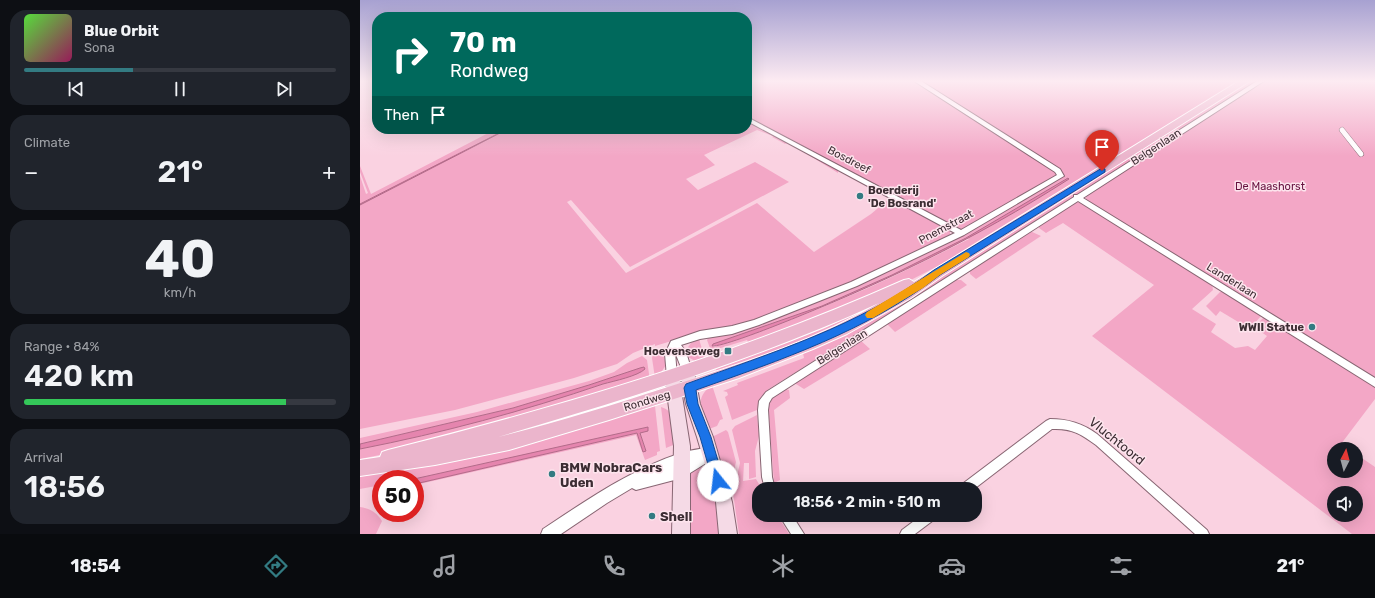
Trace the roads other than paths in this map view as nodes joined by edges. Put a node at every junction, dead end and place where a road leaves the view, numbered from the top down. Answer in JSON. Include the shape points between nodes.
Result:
{"nodes":[{"id":1,"x":956,"y":106,"type":"edge"},
{"id":2,"x":1206,"y":106,"type":"edge"},
{"id":3,"x":1221,"y":106,"type":"edge"},
{"id":4,"x":752,"y":122,"type":"edge"},
{"id":5,"x":1342,"y":130,"type":"dead end"},
{"id":6,"x":1361,"y":154,"type":"dead end"},
{"id":7,"x":1077,"y":197,"type":"junction"},
{"id":8,"x":961,"y":233,"type":"junction"},
{"id":9,"x":937,"y":273,"type":"junction"},
{"id":10,"x":674,"y":344,"type":"junction"},
{"id":11,"x":678,"y":380,"type":"junction"},
{"id":12,"x":1375,"y":383,"type":"edge"},
{"id":13,"x":690,"y":388,"type":"junction"},
{"id":14,"x":710,"y":453,"type":"junction"},
{"id":15,"x":360,"y":464,"type":"edge"},
{"id":16,"x":682,"y":464,"type":"junction"},
{"id":17,"x":360,"y":468,"type":"edge"},
{"id":18,"x":768,"y":482,"type":"edge"},
{"id":19,"x":974,"y":482,"type":"edge"},
{"id":20,"x":790,"y":522,"type":"edge"},
{"id":21,"x":922,"y":522,"type":"edge"},
{"id":22,"x":548,"y":534,"type":"edge"},
{"id":23,"x":681,"y":534,"type":"edge"},
{"id":24,"x":728,"y":534,"type":"edge"},
{"id":25,"x":798,"y":534,"type":"edge"},
{"id":26,"x":906,"y":534,"type":"edge"},
{"id":27,"x":1204,"y":534,"type":"edge"}],
"edges":[{"from":1,"to":8,"type":"street","name":"Pnemstraat","via":[[1058,171],[1061,176]]},
{"from":2,"to":9,"type":"main road","name":"Rondweg"},
{"from":3,"to":7,"type":"street","name":"Belgenlaan"},
{"from":4,"to":8,"type":"street","name":"Bosdreef"},
{"from":5,"to":6,"type":"street"},
{"from":7,"to":12,"type":"street","name":"Landerlaan"},
{"from":7,"to":18,"type":"street","name":"Belgenlaan","via":[[769,395],[764,401],[763,410]]},
{"from":8,"to":10,"type":"street","name":"Pnemstraat","via":[[854,284],[756,323],[700,335]]},
{"from":9,"to":11,"type":"main road","name":"Rondweg","via":[[831,319]]},
{"from":9,"to":13,"type":"main road","name":"Rondweg","via":[[899,298],[831,335]]},
{"from":10,"to":11,"type":"street","via":[[670,354]]},
{"from":10,"to":11,"type":"street","via":[[681,352]]},
{"from":11,"to":13,"type":"main road","name":"Rondweg"},
{"from":11,"to":15,"type":"main road","name":"Rondweg","via":[[498,430]]},
{"from":11,"to":16,"type":"main road"},
{"from":11,"to":17,"type":"main road","name":"Rondweg","via":[[509,442],[479,450]]},
{"from":13,"to":14,"type":"main road"},
{"from":14,"to":16,"type":"street"},
{"from":14,"to":24,"type":"main road","via":[[724,502]]},
{"from":16,"to":22,"type":"street","via":[[617,489]]},
{"from":16,"to":23,"type":"main road"},
{"from":19,"to":27,"type":"street","name":"Vluchtoord","via":[[1050,424],[1065,423],[1076,426],[1100,442]]},
{"from":20,"to":25,"type":"street"},
{"from":21,"to":26,"type":"street"}]}
